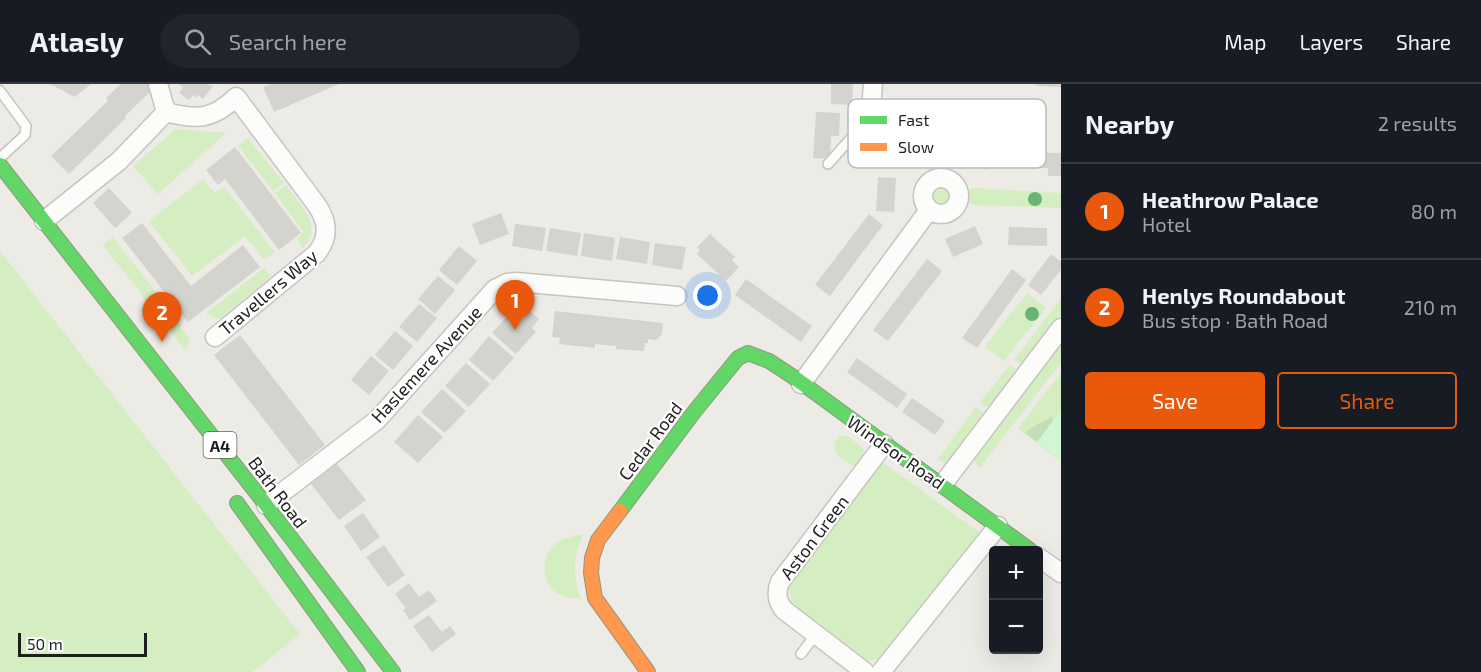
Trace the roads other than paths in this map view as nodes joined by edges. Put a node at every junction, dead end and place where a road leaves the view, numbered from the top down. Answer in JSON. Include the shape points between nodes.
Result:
{"nodes":[{"id":1,"x":1,"y":84,"type":"edge"},
{"id":2,"x":158,"y":84,"type":"edge"},
{"id":3,"x":873,"y":84,"type":"edge"},
{"id":4,"x":0,"y":91,"type":"edge"},
{"id":5,"x":241,"y":91,"type":"edge"},
{"id":6,"x":872,"y":99,"type":"edge"},
{"id":7,"x":166,"y":112,"type":"junction"},
{"id":8,"x":848,"y":142,"type":"edge"},
{"id":9,"x":0,"y":158,"type":"edge"},
{"id":10,"x":828,"y":164,"type":"dead end"},
{"id":11,"x":0,"y":165,"type":"edge"},
{"id":12,"x":929,"y":210,"type":"dead end"},
{"id":13,"x":44,"y":221,"type":"junction"},
{"id":14,"x":677,"y":296,"type":"dead end"},
{"id":15,"x":1061,"y":328,"type":"edge"},
{"id":16,"x":215,"y":337,"type":"dead end"},
{"id":17,"x":760,"y":355,"type":"joint"},
{"id":18,"x":801,"y":384,"type":"junction"},
{"id":19,"x":885,"y":444,"type":"junction"},
{"id":20,"x":943,"y":484,"type":"junction"},
{"id":21,"x":232,"y":495,"type":"dead end"},
{"id":22,"x":266,"y":505,"type":"junction"},
{"id":23,"x":998,"y":526,"type":"junction"},
{"id":24,"x":1025,"y":546,"type":"edge"},
{"id":25,"x":1043,"y":560,"type":"edge"},
{"id":26,"x":1061,"y":573,"type":"edge"},
{"id":27,"x":816,"y":634,"type":"junction"},
{"id":28,"x":801,"y":654,"type":"dead end"},
{"id":29,"x":358,"y":672,"type":"edge"},
{"id":30,"x":393,"y":672,"type":"edge"},
{"id":31,"x":648,"y":672,"type":"edge"},
{"id":32,"x":865,"y":672,"type":"edge"},
{"id":33,"x":881,"y":672,"type":"edge"}],
"edges":[{"from":1,"to":4,"type":"lane"},
{"from":2,"to":7,"type":"street"},
{"from":3,"to":6,"type":"street"},
{"from":4,"to":9,"type":"lane","via":[[26,126],[25,135]]},
{"from":5,"to":7,"type":"street","name":"Travellers Way","via":[[223,109],[209,115],[184,117]]},
{"from":5,"to":16,"type":"street","name":"Travellers Way","via":[[322,212],[326,234],[316,254]]},
{"from":7,"to":13,"type":"street","via":[[119,161]]},
{"from":8,"to":10,"type":"lane"},
{"from":11,"to":13,"type":"main road","name":"Bath Road","number":"A4"},
{"from":12,"to":18,"type":"street"},
{"from":13,"to":22,"type":"main road","name":"Bath Road","number":"A4"},
{"from":14,"to":22,"type":"street","name":"Haslemere Avenue","via":[[507,283],[495,290],[377,420]]},
{"from":15,"to":20,"type":"street"},
{"from":17,"to":18,"type":"main road","name":"Windsor Road"},
{"from":17,"to":31,"type":"main road","name":"Cedar Road","via":[[742,355],[598,540],[591,573],[595,598]]},
{"from":18,"to":19,"type":"main road","name":"Windsor Road"},
{"from":19,"to":20,"type":"main road","name":"Windsor Road"},
{"from":19,"to":27,"type":"street","name":"Aston Green","via":[[779,585],[777,593],[782,608]]},
{"from":20,"to":23,"type":"main road","name":"Windsor Road"},
{"from":21,"to":29,"type":"main road"},
{"from":22,"to":30,"type":"main road","name":"Bath Road","number":"A4"},
{"from":23,"to":24,"type":"main road","name":"Windsor Road"},
{"from":23,"to":33,"type":"street"},
{"from":25,"to":26,"type":"street"},
{"from":27,"to":28,"type":"lane"},
{"from":27,"to":32,"type":"street","name":"Aston Green"}]}
